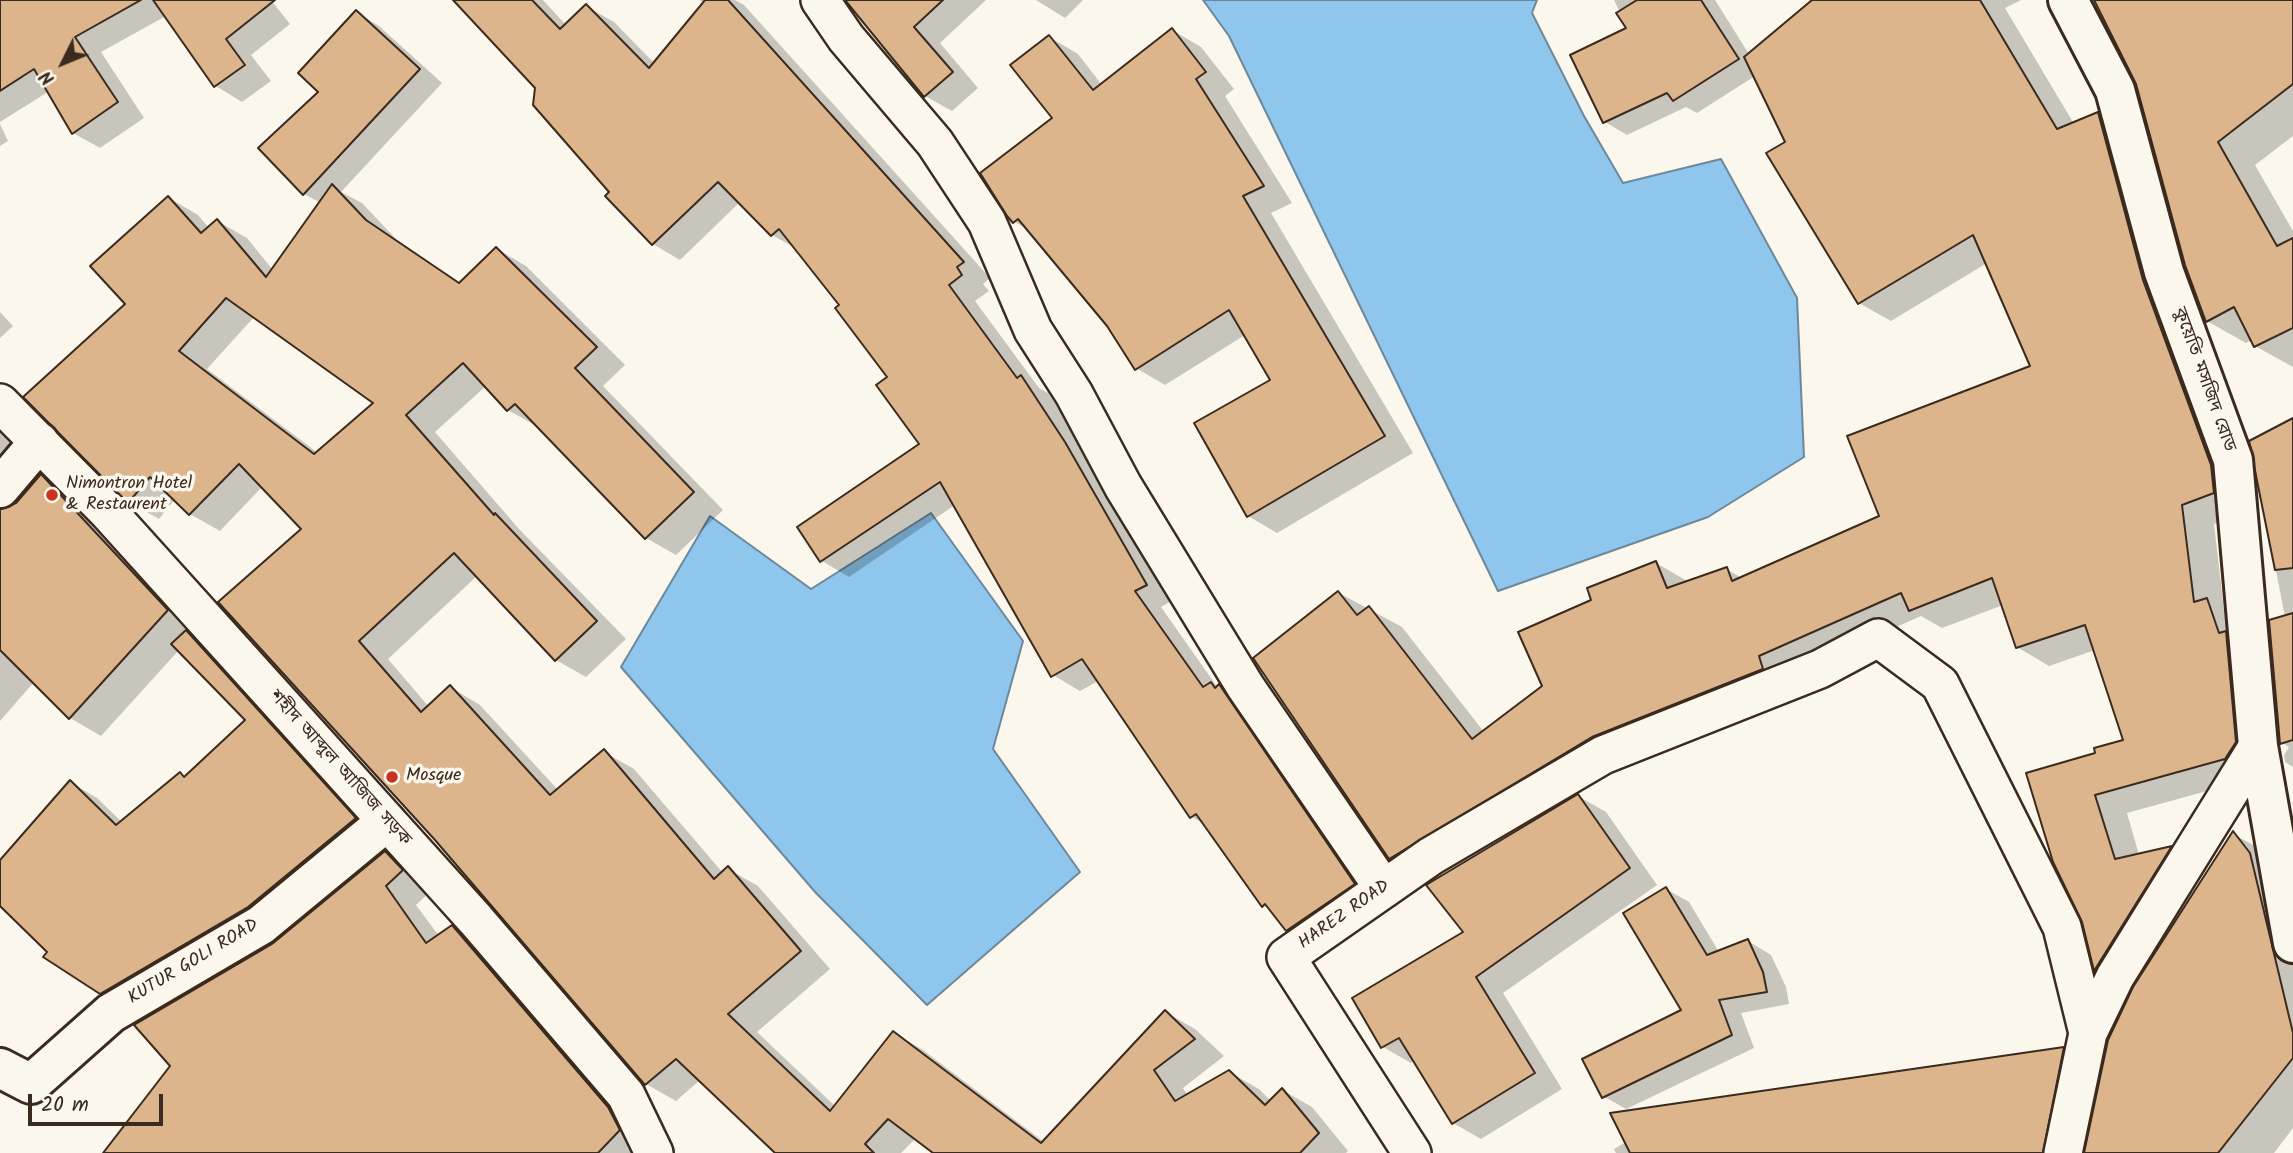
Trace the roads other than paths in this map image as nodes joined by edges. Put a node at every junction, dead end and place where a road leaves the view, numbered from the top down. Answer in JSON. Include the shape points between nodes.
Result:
{"nodes":[{"id":1,"x":820,"y":0,"type":"edge"},
{"id":2,"x":2068,"y":0,"type":"edge"},
{"id":3,"x":0,"y":403,"type":"edge"},
{"id":4,"x":39,"y":442,"type":"junction"},
{"id":5,"x":0,"y":488,"type":"edge"},
{"id":6,"x":2258,"y":746,"type":"junction"},
{"id":7,"x":386,"y":822,"type":"junction"},
{"id":8,"x":1384,"y":889,"type":"junction"},
{"id":9,"x":2293,"y":943,"type":"edge"},
{"id":10,"x":2088,"y":1033,"type":"junction"},
{"id":11,"x":0,"y":1068,"type":"edge"},
{"id":12,"x":654,"y":1153,"type":"edge"},
{"id":13,"x":1412,"y":1153,"type":"edge"},
{"id":14,"x":2063,"y":1153,"type":"edge"}],
"edges":[{"from":1,"to":8,"type":"street","via":[[846,38],[935,143],[987,222],[1033,330],[1074,394],[1123,486],[1245,686]]},
{"from":2,"to":6,"type":"street","name":"কুয়েতি মসজিদ রোড","via":[[2115,90],[2164,272],[2232,460]]},
{"from":3,"to":4,"type":"street","name":"শহীদ আব্দুল আজিজ সড়ক"},
{"from":4,"to":5,"type":"street"},
{"from":4,"to":7,"type":"street","name":"শহীদ আব্দুল আজিজ সড়ক","via":[[108,512]]},
{"from":6,"to":9,"type":"street","name":"কুয়েতি মসজিদ রোড"},
{"from":6,"to":10,"type":"street","via":[[2115,977]]},
{"from":7,"to":11,"type":"street","name":"KUTUR GOLI ROAD","via":[[261,925],[111,1013],[31,1084]]},
{"from":7,"to":12,"type":"street","name":"শহীদ আব্দুল আজিজ সড়ক","via":[[626,1096]]},
{"from":8,"to":10,"type":"street","name":"HAREZ ROAD","via":[[1431,856],[1603,755],[1820,669],[1878,638],[1940,684],[2062,927]]},
{"from":8,"to":13,"type":"street","name":"HAREZ ROAD","via":[[1286,957]]},
{"from":10,"to":14,"type":"street"}]}
